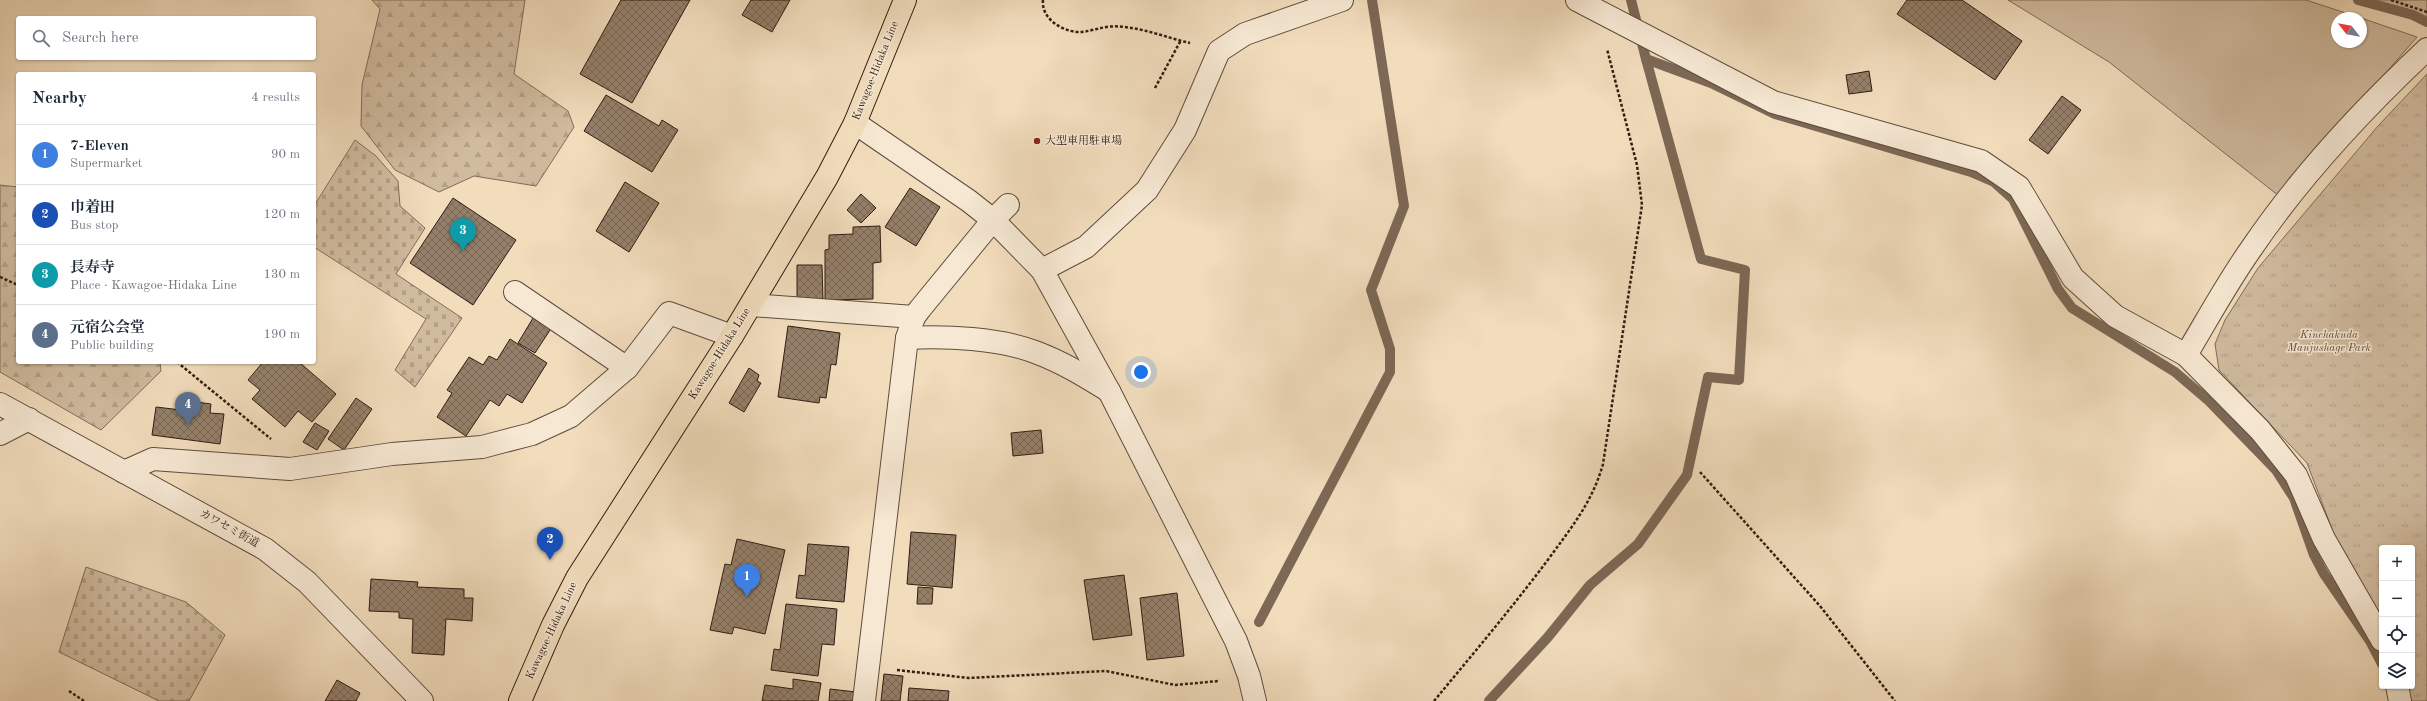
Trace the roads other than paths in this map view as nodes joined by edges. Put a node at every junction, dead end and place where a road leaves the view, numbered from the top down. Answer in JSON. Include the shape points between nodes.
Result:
{"nodes":[{"id":1,"x":905,"y":0,"type":"edge"},
{"id":2,"x":1342,"y":0,"type":"edge"},
{"id":3,"x":1577,"y":0,"type":"edge"},
{"id":4,"x":2427,"y":49,"type":"edge"},
{"id":5,"x":855,"y":123,"type":"junction"},
{"id":6,"x":1008,"y":205,"type":"dead end"},
{"id":7,"x":993,"y":220,"type":"junction"},
{"id":8,"x":1042,"y":270,"type":"junction"},
{"id":9,"x":515,"y":292,"type":"dead end"},
{"id":10,"x":750,"y":305,"type":"junction"},
{"id":11,"x":914,"y":317,"type":"junction"},
{"id":12,"x":732,"y":336,"type":"junction"},
{"id":13,"x":907,"y":338,"type":"junction"},
{"id":14,"x":2186,"y":356,"type":"junction"},
{"id":15,"x":627,"y":368,"type":"junction"},
{"id":16,"x":1109,"y":391,"type":"junction"},
{"id":17,"x":0,"y":404,"type":"edge"},
{"id":18,"x":28,"y":418,"type":"junction"},
{"id":19,"x":0,"y":434,"type":"edge"},
{"id":20,"x":124,"y":472,"type":"junction"},
{"id":21,"x":2379,"y":635,"type":"edge"},
{"id":22,"x":2398,"y":689,"type":"edge"},
{"id":23,"x":422,"y":701,"type":"edge"},
{"id":24,"x":520,"y":701,"type":"edge"},
{"id":25,"x":864,"y":701,"type":"edge"},
{"id":26,"x":1255,"y":701,"type":"edge"},
{"id":27,"x":2400,"y":701,"type":"edge"}],
"edges":[{"from":1,"to":5,"type":"main road","name":"Kawagoe-Hidaka Line"},
{"from":2,"to":8,"type":"street","via":[[1245,34],[1219,51],[1185,130],[1147,190],[1086,247]]},
{"from":3,"to":14,"type":"street","via":[[1773,102],[1981,160],[2019,187],[2073,278],[2115,316]]},
{"from":4,"to":14,"type":"street","via":[[2369,104],[2321,158],[2250,249]]},
{"from":5,"to":7,"type":"street"},
{"from":5,"to":10,"type":"main road","name":"Kawagoe-Hidaka Line","via":[[827,177]]},
{"from":6,"to":7,"type":"street"},
{"from":7,"to":8,"type":"street"},
{"from":7,"to":11,"type":"street"},
{"from":8,"to":16,"type":"street"},
{"from":9,"to":15,"type":"street"},
{"from":10,"to":11,"type":"street"},
{"from":10,"to":12,"type":"main road","name":"Kawagoe-Hidaka Line"},
{"from":11,"to":13,"type":"street"},
{"from":12,"to":15,"type":"street","via":[[669,313]]},
{"from":12,"to":24,"type":"main road","name":"Kawagoe-Hidaka Line","via":[[577,578],[553,625]]},
{"from":13,"to":16,"type":"street","via":[[992,342],[1034,351],[1072,368]]},
{"from":13,"to":25,"type":"street"},
{"from":14,"to":21,"type":"street","via":[[2260,430],[2296,475],[2324,539]]},
{"from":15,"to":20,"type":"street","via":[[571,416],[532,434],[482,447],[392,454],[290,469],[153,459]]},
{"from":16,"to":26,"type":"street","via":[[1236,641]]},
{"from":17,"to":18,"type":"street","name":"カワセミ街道"},
{"from":18,"to":19,"type":"street"},
{"from":18,"to":20,"type":"street","name":"カワセミ街道"},
{"from":20,"to":23,"type":"street","name":"カワセミ街道","via":[[265,548],[307,582]]},
{"from":22,"to":27,"type":"street"}]}
